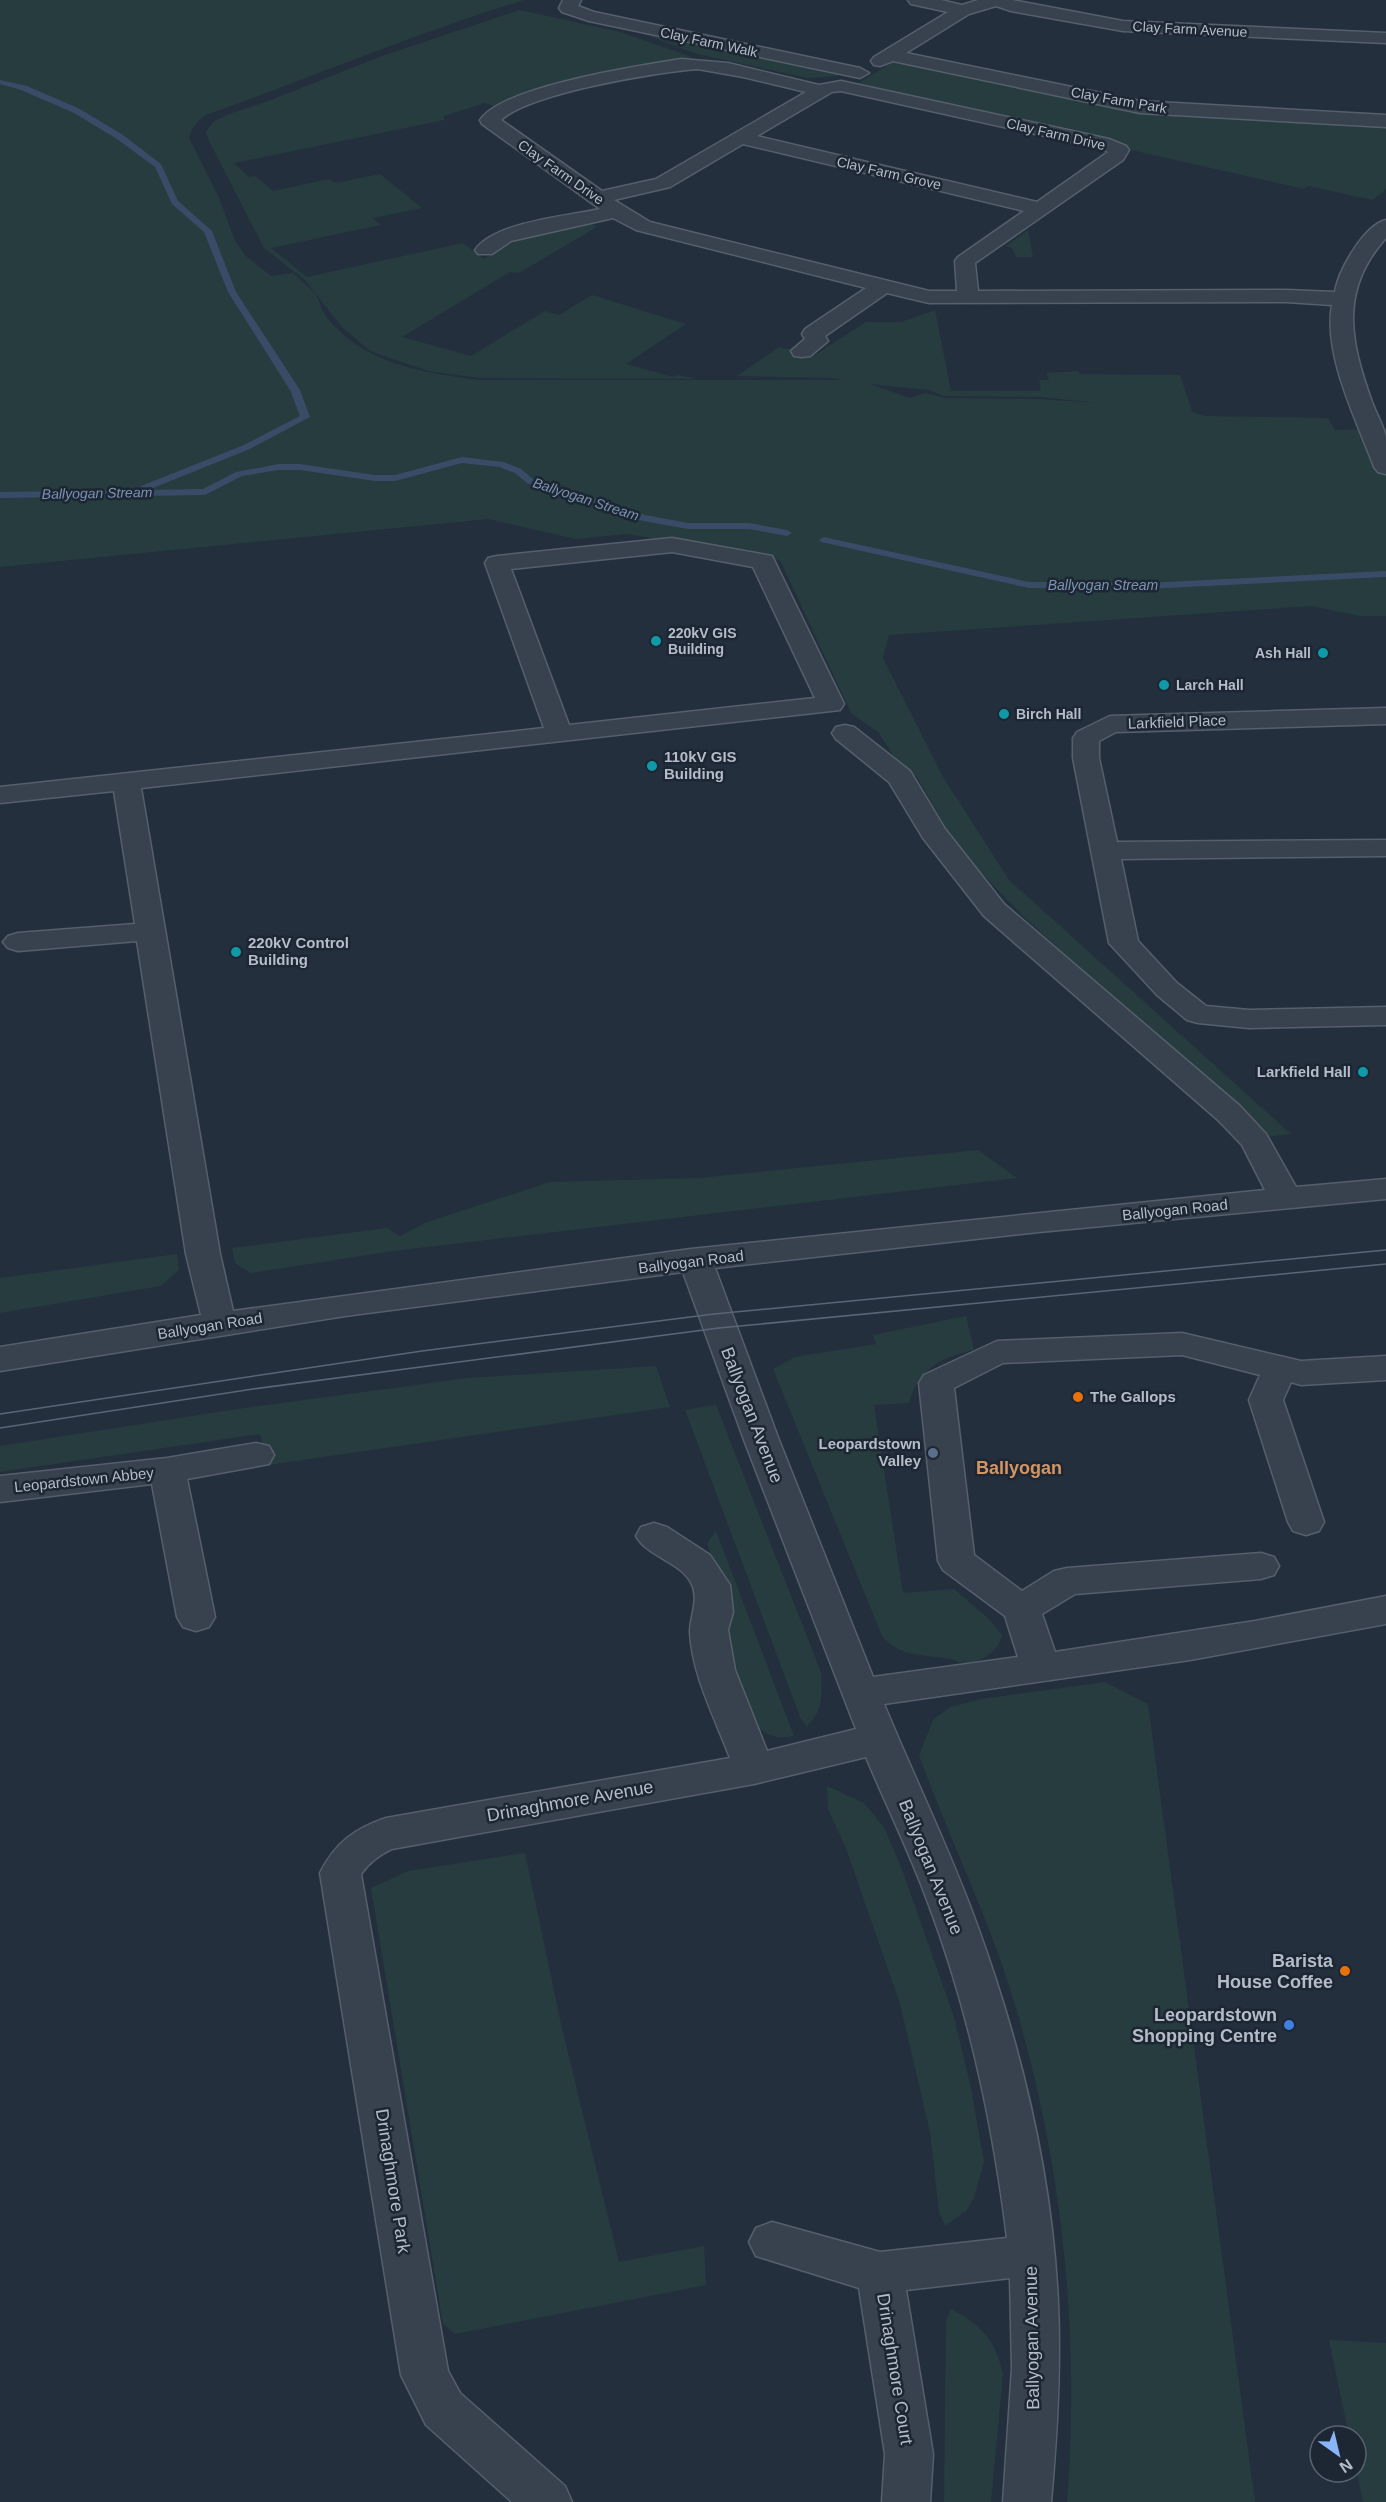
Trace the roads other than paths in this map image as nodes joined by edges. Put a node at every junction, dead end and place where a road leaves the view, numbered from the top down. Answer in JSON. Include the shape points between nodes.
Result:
{"nodes":[{"id":1,"x":572,"y":0,"type":"edge"},
{"id":2,"x":917,"y":0,"type":"edge"},
{"id":3,"x":997,"y":0,"type":"edge"},
{"id":4,"x":963,"y":10,"type":"junction"},
{"id":5,"x":1386,"y":38,"type":"edge"},
{"id":6,"x":891,"y":55,"type":"junction"},
{"id":7,"x":860,"y":74,"type":"junction"},
{"id":8,"x":841,"y":86,"type":"junction"},
{"id":9,"x":819,"y":90,"type":"junction"},
{"id":10,"x":1386,"y":121,"type":"edge"},
{"id":11,"x":740,"y":138,"type":"junction"},
{"id":12,"x":599,"y":198,"type":"junction"},
{"id":13,"x":1038,"y":208,"type":"junction"},
{"id":14,"x":616,"y":211,"type":"junction"},
{"id":15,"x":1386,"y":226,"type":"edge"},
{"id":16,"x":485,"y":250,"type":"dead end"},
{"id":17,"x":881,"y":286,"type":"junction"},
{"id":18,"x":968,"y":297,"type":"junction"},
{"id":19,"x":1344,"y":299,"type":"junction"},
{"id":20,"x":802,"y":351,"type":"dead end"},
{"id":21,"x":1386,"y":467,"type":"edge"},
{"id":22,"x":1386,"y":716,"type":"edge"},
{"id":23,"x":845,"y":733,"type":"dead end"},
{"id":24,"x":560,"y":734,"type":"junction"},
{"id":25,"x":126,"y":782,"type":"junction"},
{"id":26,"x":0,"y":795,"type":"edge"},
{"id":27,"x":1386,"y":848,"type":"edge"},
{"id":28,"x":1105,"y":851,"type":"junction"},
{"id":29,"x":151,"y":931,"type":"junction"},
{"id":30,"x":18,"y":942,"type":"dead end"},
{"id":31,"x":1386,"y":1016,"type":"edge"},
{"id":32,"x":1386,"y":1189,"type":"edge"},
{"id":33,"x":1286,"y":1198,"type":"junction"},
{"id":34,"x":696,"y":1261,"type":"junction"},
{"id":35,"x":220,"y":1324,"type":"junction"},
{"id":36,"x":0,"y":1359,"type":"edge"},
{"id":37,"x":1280,"y":1368,"type":"junction"},
{"id":38,"x":1386,"y":1368,"type":"edge"},
{"id":39,"x":256,"y":1455,"type":"dead end"},
{"id":40,"x":167,"y":1470,"type":"junction"},
{"id":41,"x":0,"y":1490,"type":"edge"},
{"id":42,"x":1306,"y":1522,"type":"dead end"},
{"id":43,"x":654,"y":1536,"type":"dead end"},
{"id":44,"x":1261,"y":1566,"type":"dead end"},
{"id":45,"x":1021,"y":1610,"type":"junction"},
{"id":46,"x":1386,"y":1611,"type":"edge"},
{"id":47,"x":196,"y":1617,"type":"dead end"},
{"id":48,"x":1041,"y":1667,"type":"junction"},
{"id":49,"x":861,"y":1694,"type":"junction"},
{"id":50,"x":879,"y":1738,"type":"junction"},
{"id":51,"x":754,"y":1769,"type":"junction"},
{"id":52,"x":386,"y":1834,"type":"joint"},
{"id":53,"x":772,"y":2242,"type":"dead end"},
{"id":54,"x":1031,"y":2255,"type":"junction"},
{"id":55,"x":880,"y":2273,"type":"junction"},
{"id":56,"x":548,"y":2502,"type":"edge"},
{"id":57,"x":906,"y":2502,"type":"edge"},
{"id":58,"x":1027,"y":2502,"type":"edge"}],
"edges":[{"from":1,"to":7,"type":"street","name":"Clay Farm Walk","via":[[568,8],[588,16]]},
{"from":2,"to":4,"type":"street"},
{"from":3,"to":4,"type":"street"},
{"from":3,"to":5,"type":"street","name":"Clay Farm Avenue","via":[[1011,6],[1123,26]]},
{"from":4,"to":6,"type":"street"},
{"from":6,"to":7,"type":"street"},
{"from":6,"to":10,"type":"street","name":"Clay Farm Park","via":[[1140,107]]},
{"from":7,"to":8,"type":"street"},
{"from":8,"to":9,"type":"street"},
{"from":8,"to":13,"type":"street","name":"Clay Farm Drive","via":[[1119,150],[1116,156]]},
{"from":9,"to":11,"type":"street"},
{"from":9,"to":12,"type":"street","name":"Clay Farm Drive","via":[[693,63],[552,90],[491,116],[489,120],[494,124]]},
{"from":11,"to":12,"type":"street","via":[[663,183]]},
{"from":11,"to":13,"type":"street","name":"Clay Farm Grove"},
{"from":12,"to":14,"type":"street","name":"Clay Farm Drive"},
{"from":13,"to":18,"type":"street","name":"Clay Farm Drive","via":[[965,261]]},
{"from":14,"to":16,"type":"street","via":[[504,236]]},
{"from":14,"to":17,"type":"street","name":"Clay Farm Drive","via":[[644,226]]},
{"from":15,"to":19,"type":"street","via":[[1370,240],[1346,284]]},
{"from":17,"to":18,"type":"street","name":"Clay Farm Drive","via":[[914,295]]},
{"from":17,"to":20,"type":"street","via":[[813,334],[817,341]]},
{"from":18,"to":19,"type":"street","name":"Clay Farm Drive"},
{"from":19,"to":21,"type":"street","via":[[1340,321],[1346,360]]},
{"from":22,"to":28,"type":"street","name":"Larkfield Place","via":[[1110,724],[1086,738],[1086,758]]},
{"from":23,"to":33,"type":"street","via":[[900,777],[933,832],[994,910],[1229,1113],[1255,1141]]},
{"from":24,"to":24,"type":"street","via":[[497,563],[672,545],[763,561],[831,704]]},
{"from":24,"to":25,"type":"street"},
{"from":25,"to":26,"type":"street"},
{"from":25,"to":29,"type":"street"},
{"from":27,"to":28,"type":"street"},
{"from":28,"to":31,"type":"street","name":"Larkfield Place","via":[[1124,943],[1167,989],[1198,1014],[1249,1019]]},
{"from":29,"to":30,"type":"street"},
{"from":29,"to":35,"type":"street","via":[[203,1254]]},
{"from":32,"to":33,"type":"street","name":"Ballyogan Road"},
{"from":33,"to":34,"type":"street","name":"Ballyogan Road"},
{"from":34,"to":35,"type":"street","name":"Ballyogan Road"},
{"from":34,"to":49,"type":"street","name":"Ballyogan Avenue","via":[[729,1359]]},
{"from":35,"to":36,"type":"street","name":"Ballyogan Road"},
{"from":37,"to":38,"type":"street","via":[[1301,1373]]},
{"from":37,"to":42,"type":"street","via":[[1266,1400]]},
{"from":37,"to":45,"type":"street","via":[[1182,1344],[997,1352],[936,1383],[956,1561]]},
{"from":39,"to":40,"type":"street","name":"Leopardstown Abbey"},
{"from":40,"to":41,"type":"street","name":"Leopardstown Abbey"},
{"from":40,"to":47,"type":"street","name":"Leopardstown Abbey"},
{"from":43,"to":51,"type":"street","via":[[698,1564],[711,1585],[714,1612],[709,1630],[716,1670]]},
{"from":44,"to":45,"type":"street","via":[[1066,1581]]},
{"from":45,"to":48,"type":"street"},
{"from":46,"to":48,"type":"street","via":[[1229,1640]]},
{"from":48,"to":49,"type":"street"},
{"from":49,"to":50,"type":"street","name":"Ballyogan Avenue"},
{"from":50,"to":51,"type":"street","name":"Drinaghmore Avenue"},
{"from":50,"to":54,"type":"street","name":"Ballyogan Avenue","via":[[956,1922],[976,1987],[1017,2152]]},
{"from":51,"to":52,"type":"street","name":"Drinaghmore Avenue"},
{"from":52,"to":56,"type":"street","name":"Drinaghmore Park","via":[[363,1844],[340,1873],[425,2375],[443,2409]]},
{"from":53,"to":55,"type":"street","name":"Drinaghmore Court"},
{"from":54,"to":55,"type":"street","name":"Drinaghmore Court"},
{"from":54,"to":58,"type":"street","name":"Ballyogan Avenue","via":[[1036,2378]]},
{"from":55,"to":57,"type":"street","name":"Drinaghmore Court","via":[[909,2454]]}]}
